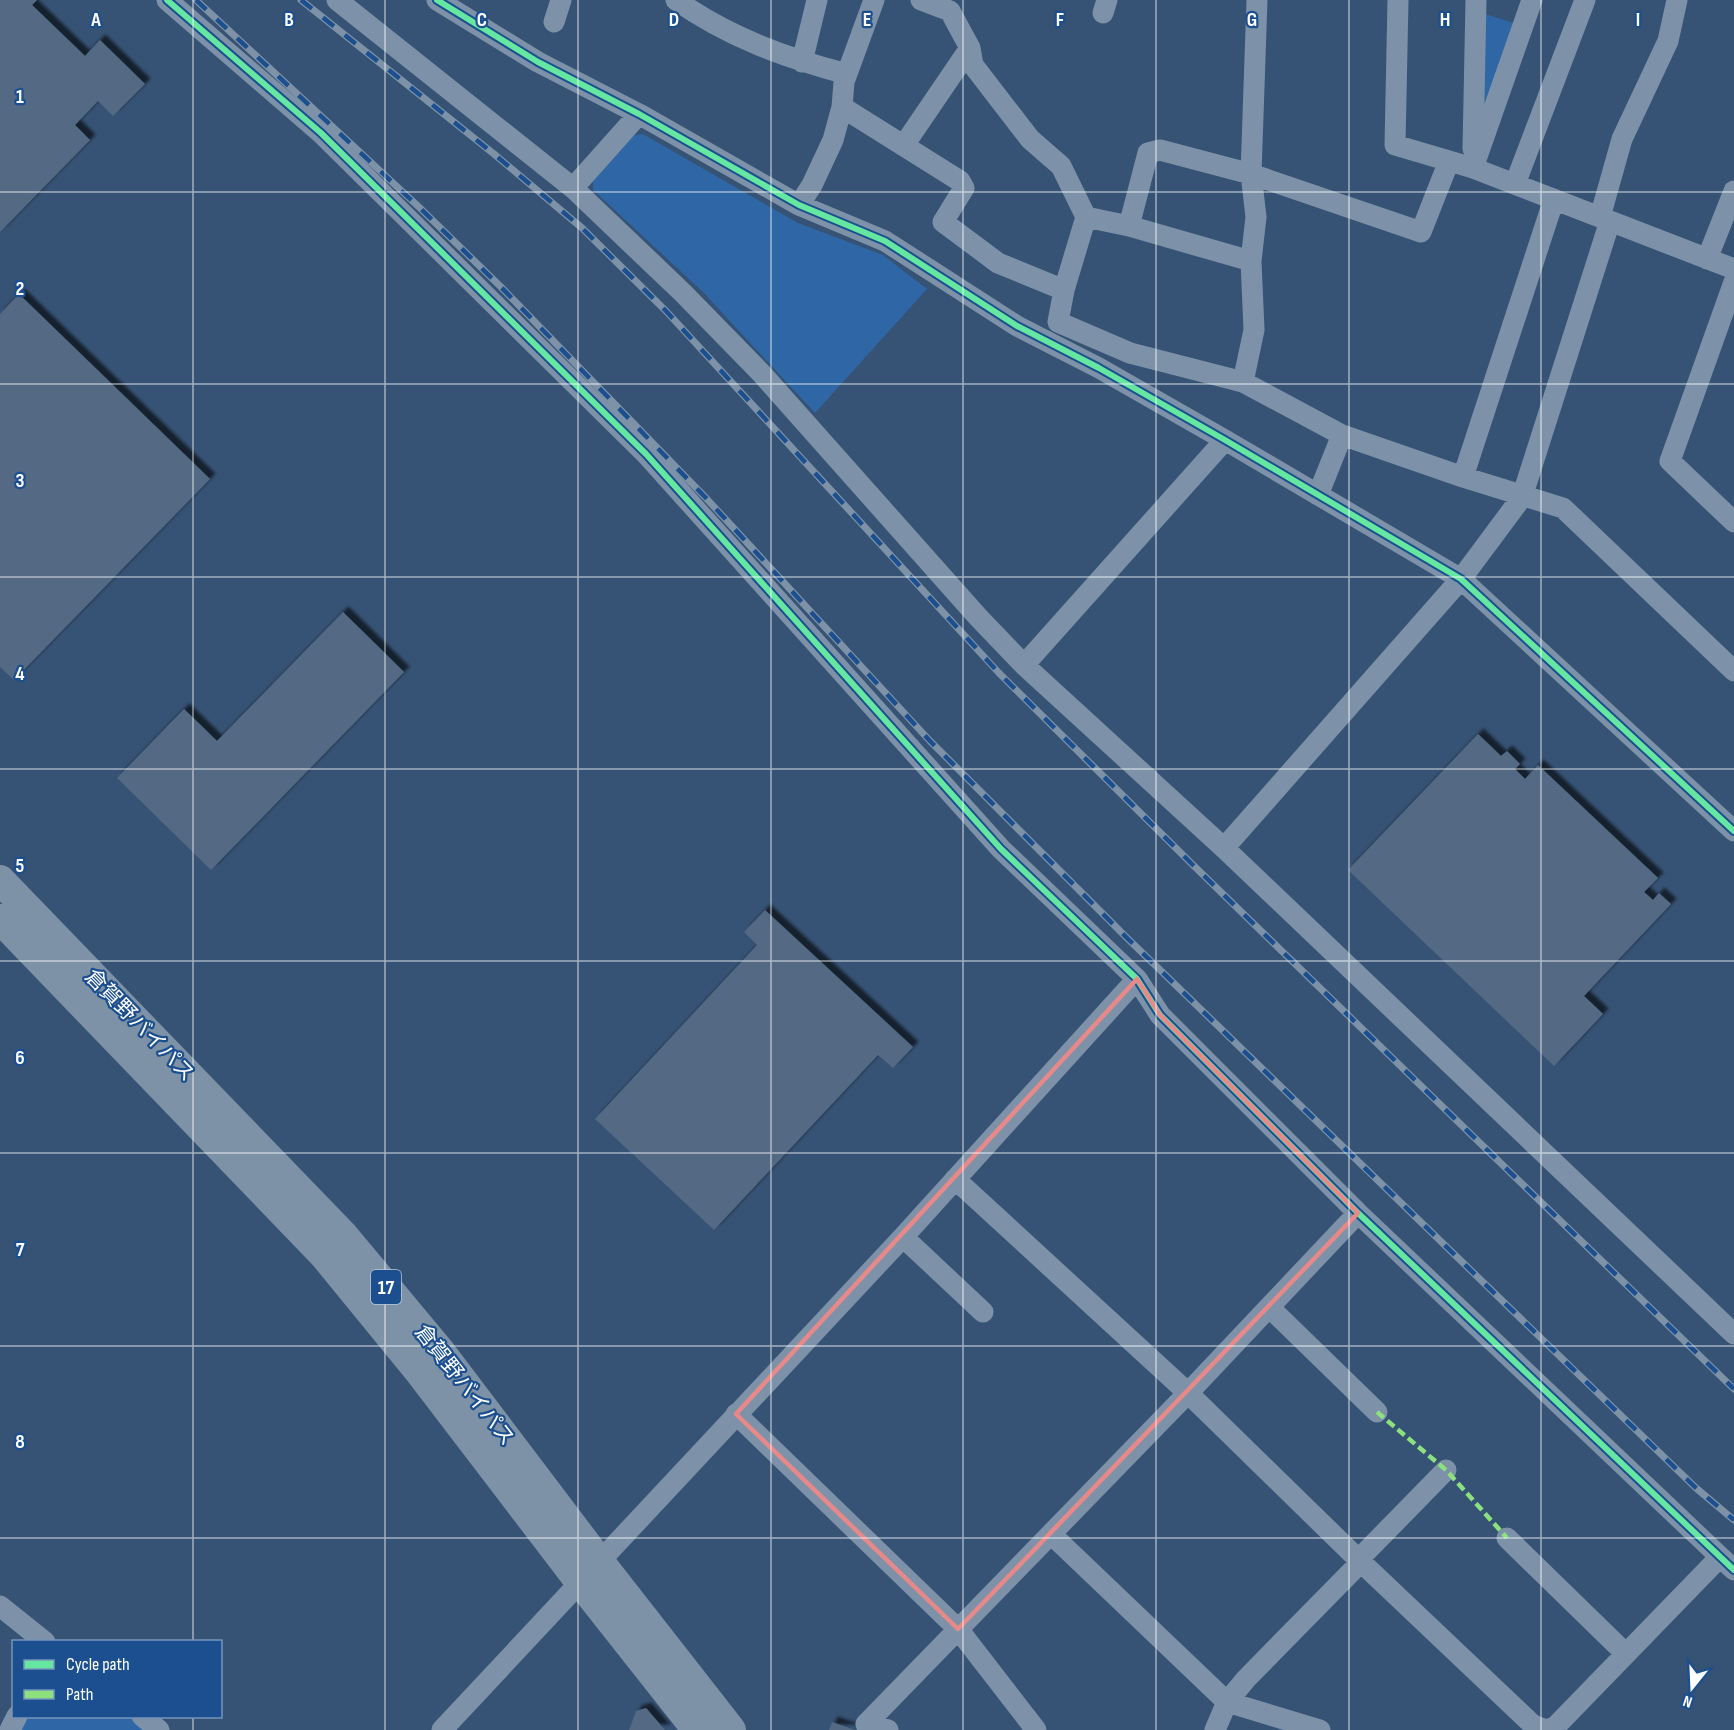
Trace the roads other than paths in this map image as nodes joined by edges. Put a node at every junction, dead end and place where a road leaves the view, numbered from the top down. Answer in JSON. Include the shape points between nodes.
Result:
{"nodes":[{"id":1,"x":167,"y":0,"type":"edge"},
{"id":2,"x":337,"y":0,"type":"edge"},
{"id":3,"x":437,"y":0,"type":"edge"},
{"id":4,"x":561,"y":0,"type":"edge"},
{"id":5,"x":676,"y":0,"type":"edge"},
{"id":6,"x":818,"y":0,"type":"edge"},
{"id":7,"x":874,"y":0,"type":"edge"},
{"id":8,"x":921,"y":0,"type":"edge"},
{"id":9,"x":1257,"y":0,"type":"edge"},
{"id":10,"x":1398,"y":0,"type":"edge"},
{"id":11,"x":1476,"y":0,"type":"edge"},
{"id":12,"x":1532,"y":0,"type":"edge"},
{"id":13,"x":1585,"y":0,"type":"edge"},
{"id":14,"x":1677,"y":0,"type":"edge"},
{"id":15,"x":554,"y":22,"type":"dead end"},
{"id":16,"x":970,"y":48,"type":"junction"},
{"id":17,"x":802,"y":62,"type":"junction"},
{"id":18,"x":847,"y":74,"type":"junction"},
{"id":19,"x":842,"y":107,"type":"junction"},
{"id":20,"x":639,"y":114,"type":"junction"},
{"id":21,"x":904,"y":146,"type":"junction"},
{"id":22,"x":1449,"y":161,"type":"junction"},
{"id":23,"x":1473,"y":168,"type":"junction"},
{"id":24,"x":1251,"y":174,"type":"junction"},
{"id":25,"x":1515,"y":184,"type":"junction"},
{"id":26,"x":573,"y":188,"type":"junction"},
{"id":27,"x":1734,"y":191,"type":"edge"},
{"id":28,"x":1554,"y":199,"type":"junction"},
{"id":29,"x":799,"y":206,"type":"junction"},
{"id":30,"x":1086,"y":217,"type":"junction"},
{"id":31,"x":1605,"y":219,"type":"junction"},
{"id":32,"x":1129,"y":226,"type":"junction"},
{"id":33,"x":1707,"y":258,"type":"junction"},
{"id":34,"x":1251,"y":261,"type":"junction"},
{"id":35,"x":1734,"y":269,"type":"edge"},
{"id":36,"x":1734,"y":282,"type":"edge"},
{"id":37,"x":1064,"y":290,"type":"junction"},
{"id":38,"x":1243,"y":382,"type":"junction"},
{"id":39,"x":1342,"y":435,"type":"junction"},
{"id":40,"x":1225,"y":440,"type":"junction"},
{"id":41,"x":1463,"y":477,"type":"junction"},
{"id":42,"x":1318,"y":495,"type":"junction"},
{"id":43,"x":1522,"y":497,"type":"junction"},
{"id":44,"x":1734,"y":522,"type":"edge"},
{"id":45,"x":1461,"y":579,"type":"junction"},
{"id":46,"x":1024,"y":665,"type":"junction"},
{"id":47,"x":1734,"y":671,"type":"edge"},
{"id":48,"x":1734,"y":831,"type":"edge"},
{"id":49,"x":1224,"y":848,"type":"junction"},
{"id":50,"x":0,"y":880,"type":"edge"},
{"id":51,"x":0,"y":919,"type":"edge"},
{"id":52,"x":1137,"y":979,"type":"junction"},
{"id":53,"x":955,"y":1179,"type":"junction"},
{"id":54,"x":1358,"y":1213,"type":"junction"},
{"id":55,"x":903,"y":1237,"type":"junction"},
{"id":56,"x":1269,"y":1307,"type":"junction"},
{"id":57,"x":983,"y":1312,"type":"dead end"},
{"id":58,"x":1734,"y":1334,"type":"edge"},
{"id":59,"x":1188,"y":1393,"type":"junction"},
{"id":60,"x":1377,"y":1412,"type":"dead end"},
{"id":61,"x":736,"y":1414,"type":"junction"},
{"id":62,"x":1446,"y":1470,"type":"dead end"},
{"id":63,"x":1051,"y":1534,"type":"junction"},
{"id":64,"x":1507,"y":1538,"type":"dead end"},
{"id":65,"x":1360,"y":1561,"type":"junction"},
{"id":66,"x":1727,"y":1564,"type":"edge"},
{"id":67,"x":589,"y":1572,"type":"junction"},
{"id":68,"x":0,"y":1606,"type":"edge"},
{"id":69,"x":958,"y":1629,"type":"junction"},
{"id":70,"x":44,"y":1640,"type":"edge"},
{"id":71,"x":1626,"y":1654,"type":"junction"},
{"id":72,"x":1227,"y":1702,"type":"junction"},
{"id":73,"x":144,"y":1718,"type":"edge"},
{"id":74,"x":159,"y":1730,"type":"edge"},
{"id":75,"x":442,"y":1730,"type":"edge"},
{"id":76,"x":697,"y":1730,"type":"edge"},
{"id":77,"x":731,"y":1730,"type":"edge"},
{"id":78,"x":888,"y":1730,"type":"edge"},
{"id":79,"x":1036,"y":1730,"type":"edge"},
{"id":80,"x":1215,"y":1730,"type":"edge"},
{"id":81,"x":1320,"y":1730,"type":"edge"},
{"id":82,"x":1546,"y":1730,"type":"edge"}],
"edges":[{"from":1,"to":52,"type":"street","via":[[321,133],[646,454],[1001,849]]},
{"from":2,"to":26,"type":"street"},
{"from":3,"to":20,"type":"street","via":[[538,62]]},
{"from":4,"to":15,"type":"street"},
{"from":5,"to":17,"type":"street","via":[[731,33]]},
{"from":6,"to":17,"type":"street"},
{"from":7,"to":18,"type":"street"},
{"from":8,"to":16,"type":"street","via":[[950,11]]},
{"from":9,"to":24,"type":"street"},
{"from":10,"to":22,"type":"street","via":[[1395,145]]},
{"from":11,"to":23,"type":"street"},
{"from":12,"to":23,"type":"street"},
{"from":13,"to":25,"type":"street"},
{"from":14,"to":31,"type":"street","via":[[1668,41],[1622,139]]},
{"from":16,"to":21,"type":"street"},
{"from":16,"to":30,"type":"street","via":[[973,65],[1030,139],[1061,166]]},
{"from":17,"to":18,"type":"street"},
{"from":18,"to":19,"type":"street"},
{"from":19,"to":21,"type":"street"},
{"from":19,"to":29,"type":"street","via":[[833,140]]},
{"from":20,"to":26,"type":"street"},
{"from":20,"to":29,"type":"street"},
{"from":21,"to":37,"type":"street","via":[[960,181],[964,188],[943,222],[998,263]]},
{"from":22,"to":23,"type":"street"},
{"from":22,"to":24,"type":"street","via":[[1420,232]]},
{"from":23,"to":25,"type":"street"},
{"from":24,"to":32,"type":"street","via":[[1160,150],[1148,153]]},
{"from":24,"to":34,"type":"street","via":[[1256,217]]},
{"from":25,"to":28,"type":"street"},
{"from":26,"to":46,"type":"street","via":[[762,374]]},
{"from":27,"to":33,"type":"street"},
{"from":28,"to":31,"type":"street"},
{"from":28,"to":41,"type":"street"},
{"from":29,"to":40,"type":"street","via":[[885,241],[1017,326]]},
{"from":30,"to":32,"type":"street"},
{"from":30,"to":37,"type":"street"},
{"from":31,"to":33,"type":"street"},
{"from":31,"to":43,"type":"street"},
{"from":32,"to":34,"type":"street"},
{"from":33,"to":35,"type":"street"},
{"from":34,"to":38,"type":"street","via":[[1254,330]]},
{"from":36,"to":44,"type":"street","via":[[1670,461]]},
{"from":37,"to":38,"type":"street","via":[[1058,322],[1130,353]]},
{"from":38,"to":39,"type":"street"},
{"from":39,"to":41,"type":"street"},
{"from":39,"to":42,"type":"street"},
{"from":40,"to":42,"type":"street"},
{"from":40,"to":46,"type":"street"},
{"from":41,"to":43,"type":"street"},
{"from":42,"to":45,"type":"street"},
{"from":43,"to":45,"type":"street"},
{"from":43,"to":47,"type":"street","via":[[1563,508]]},
{"from":45,"to":48,"type":"street"},
{"from":45,"to":49,"type":"street"},
{"from":46,"to":49,"type":"street"},
{"from":49,"to":58,"type":"street"},
{"from":50,"to":67,"type":"highway","name":"倉賀野バイパス","number":"17","via":[[344,1236],[440,1351]]},
{"from":51,"to":67,"type":"highway","name":"倉賀野バイパス","number":"17","via":[[324,1255]]},
{"from":52,"to":53,"type":"street"},
{"from":52,"to":54,"type":"street","via":[[1160,1015]]},
{"from":53,"to":55,"type":"street"},
{"from":53,"to":59,"type":"street"},
{"from":54,"to":56,"type":"street"},
{"from":54,"to":66,"type":"street"},
{"from":55,"to":57,"type":"street"},
{"from":55,"to":61,"type":"street"},
{"from":56,"to":59,"type":"street"},
{"from":56,"to":60,"type":"street"},
{"from":59,"to":63,"type":"street"},
{"from":59,"to":65,"type":"street"},
{"from":61,"to":67,"type":"street"},
{"from":61,"to":69,"type":"street"},
{"from":62,"to":65,"type":"street"},
{"from":63,"to":69,"type":"street"},
{"from":63,"to":72,"type":"street"},
{"from":64,"to":71,"type":"street"},
{"from":65,"to":72,"type":"street"},
{"from":65,"to":82,"type":"street","via":[[1533,1725]]},
{"from":66,"to":71,"type":"street"},
{"from":67,"to":75,"type":"street"},
{"from":67,"to":76,"type":"highway","name":"倉賀野バイパス","number":"17"},
{"from":67,"to":77,"type":"highway","name":"倉賀野バイパス","number":"17"},
{"from":68,"to":70,"type":"street"},
{"from":69,"to":78,"type":"street","via":[[866,1724]]},
{"from":69,"to":79,"type":"street"},
{"from":71,"to":82,"type":"street","via":[[1555,1726]]},
{"from":72,"to":80,"type":"street"},
{"from":72,"to":81,"type":"street"},
{"from":73,"to":74,"type":"street"}]}
